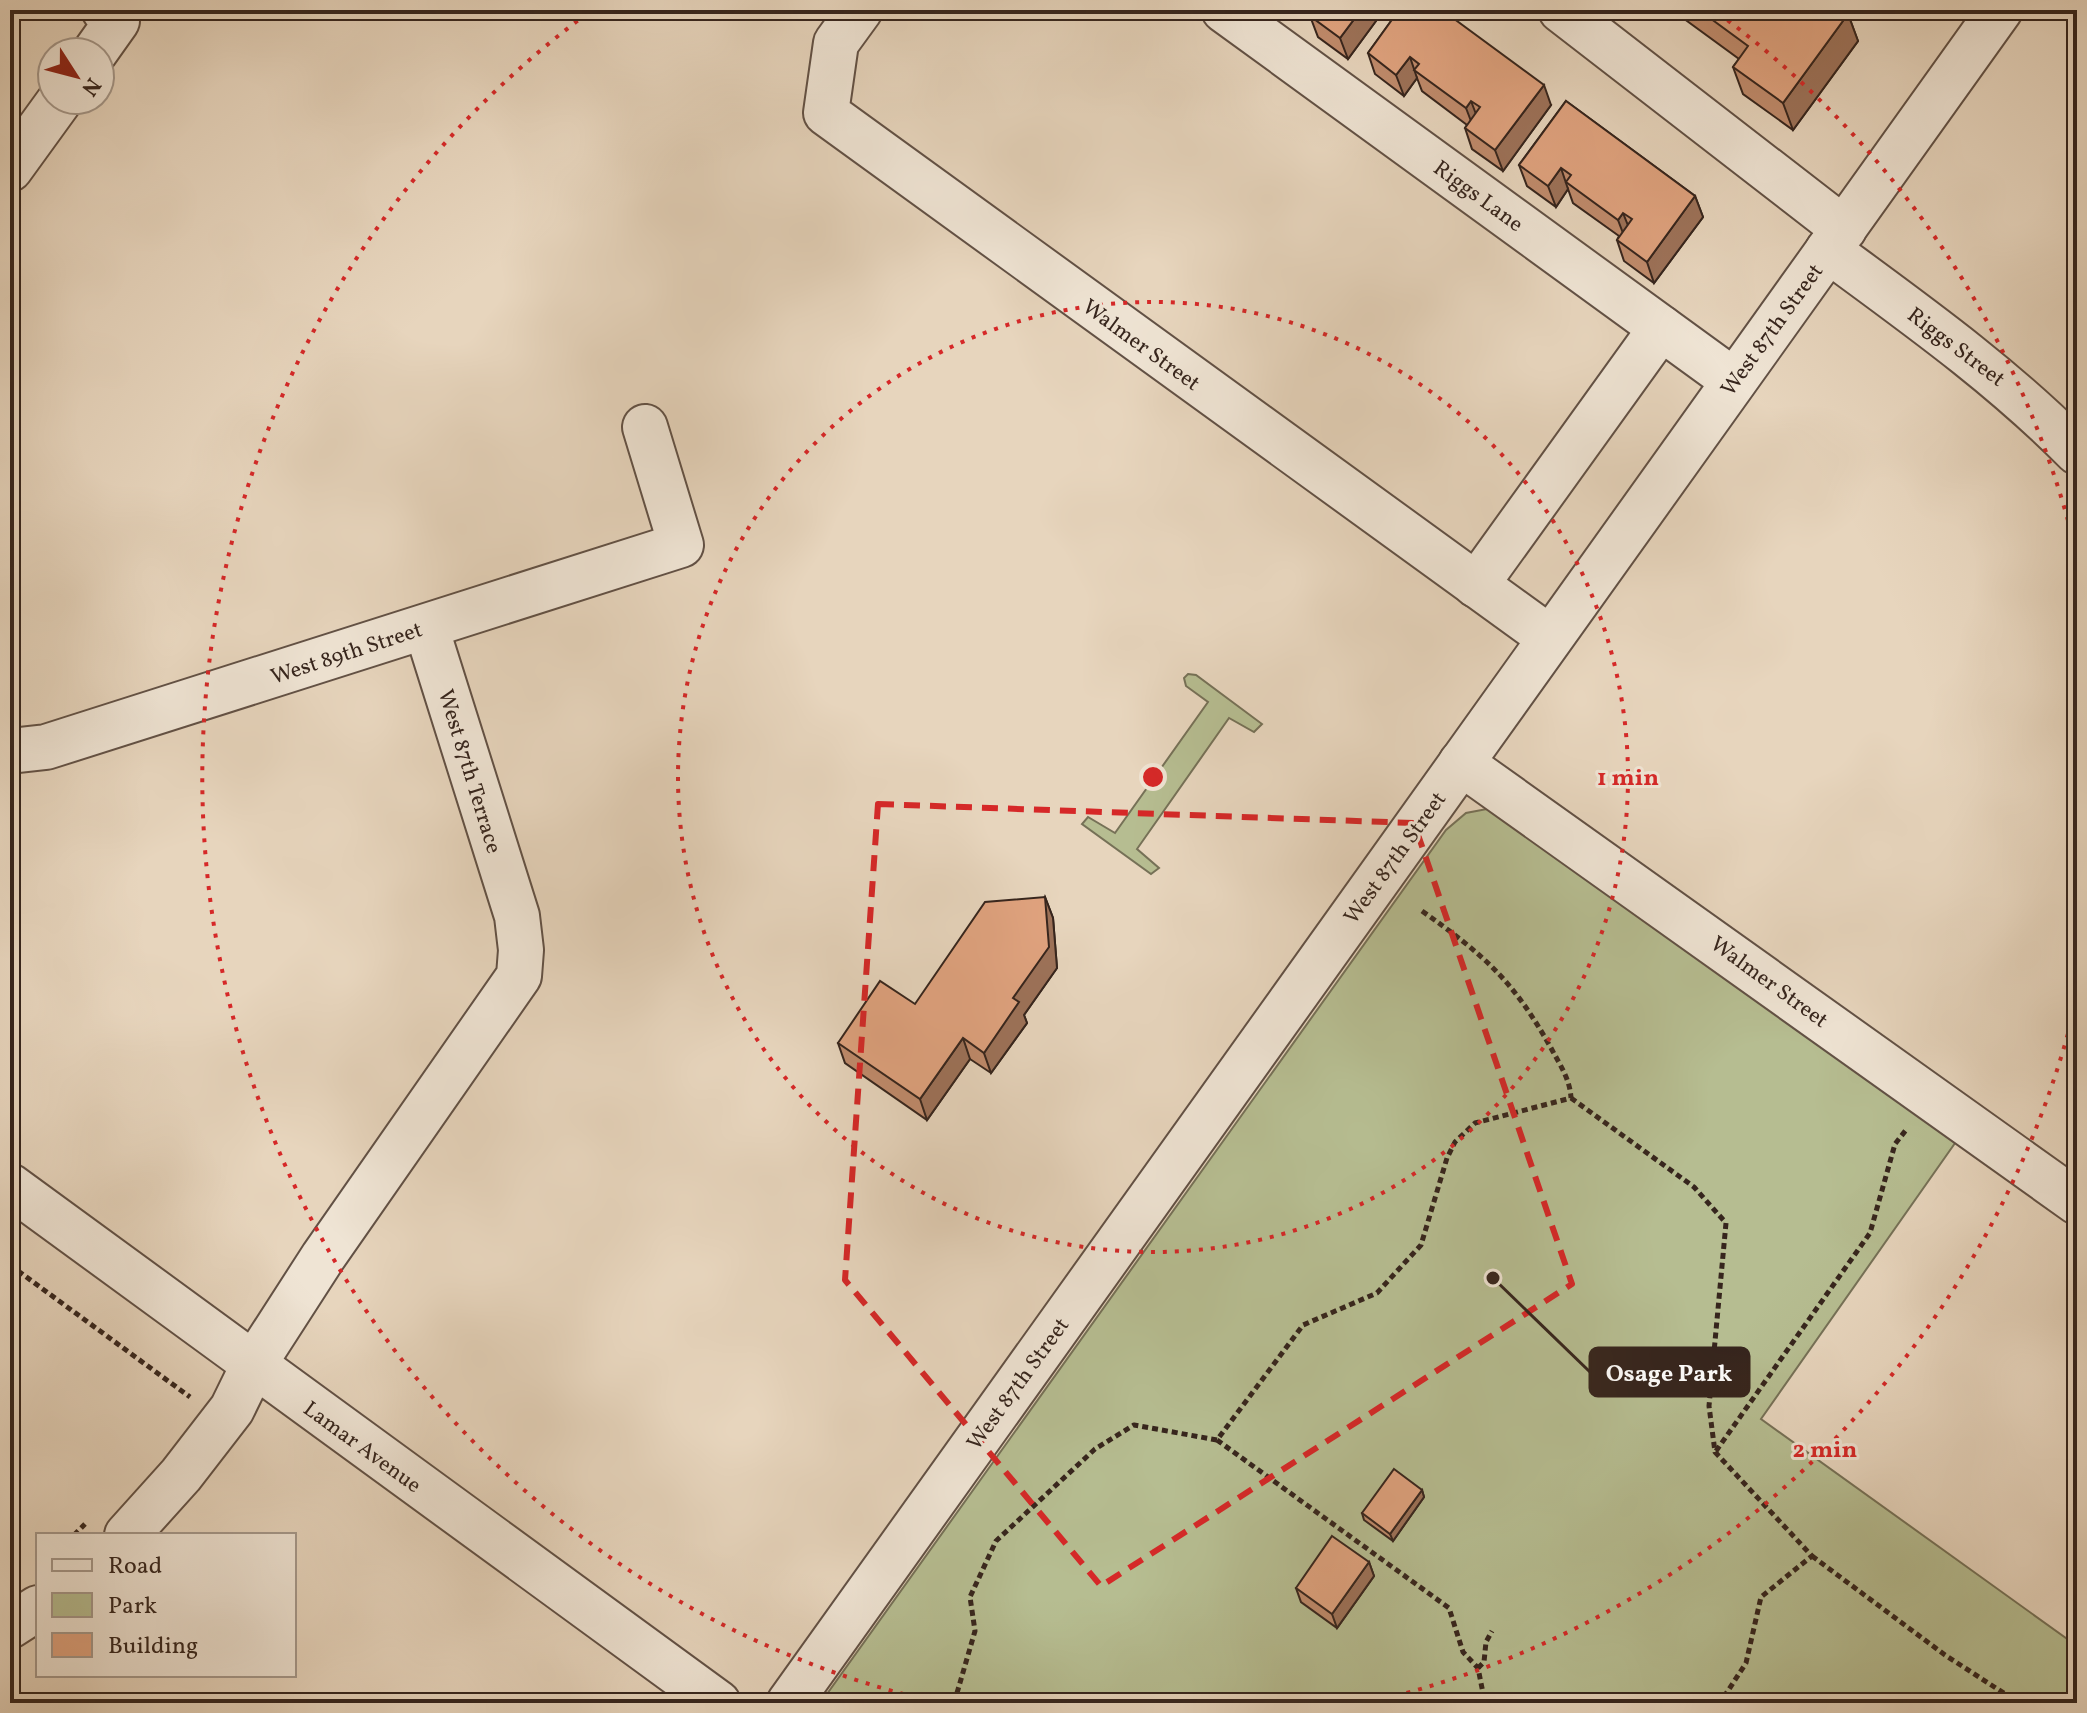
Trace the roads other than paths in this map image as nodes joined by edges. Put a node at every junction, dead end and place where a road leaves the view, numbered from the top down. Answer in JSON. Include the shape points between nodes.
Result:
{"nodes":[{"id":1,"x":104,"y":10,"type":"edge"},
{"id":2,"x":860,"y":10,"type":"edge"},
{"id":3,"x":1224,"y":10,"type":"edge"},
{"id":4,"x":1561,"y":10,"type":"edge"},
{"id":5,"x":2000,"y":10,"type":"edge"},
{"id":6,"x":106,"y":36,"type":"edge"},
{"id":7,"x":48,"y":116,"type":"edge"},
{"id":8,"x":10,"y":169,"type":"edge"},
{"id":9,"x":1836,"y":240,"type":"junction"},
{"id":10,"x":1661,"y":328,"type":"junction"},
{"id":11,"x":1734,"y":381,"type":"junction"},
{"id":12,"x":645,"y":427,"type":"dead end"},
{"id":13,"x":2077,"y":452,"type":"edge"},
{"id":14,"x":1476,"y":585,"type":"junction"},
{"id":15,"x":426,"y":627,"type":"junction"},
{"id":16,"x":1550,"y":638,"type":"junction"},
{"id":17,"x":10,"y":751,"type":"edge"},
{"id":18,"x":1461,"y":763,"type":"junction"},
{"id":19,"x":10,"y":1186,"type":"edge"},
{"id":20,"x":2077,"y":1202,"type":"edge"},
{"id":21,"x":254,"y":1364,"type":"junction"},
{"id":22,"x":111,"y":1525,"type":"edge"},
{"id":23,"x":36,"y":1609,"type":"edge"},
{"id":24,"x":10,"y":1626,"type":"edge"},
{"id":25,"x":718,"y":1703,"type":"edge"},
{"id":26,"x":789,"y":1703,"type":"edge"}],
"edges":[{"from":1,"to":6,"type":"street","via":[[117,21]]},
{"from":2,"to":14,"type":"street","name":"Walmer Street","via":[[836,43],[826,113]]},
{"from":3,"to":10,"type":"street","name":"Riggs Lane"},
{"from":4,"to":9,"type":"street","name":"Riggs Street"},
{"from":5,"to":9,"type":"street","name":"West 87th Street"},
{"from":7,"to":8,"type":"street"},
{"from":9,"to":11,"type":"street","name":"West 87th Street"},
{"from":9,"to":13,"type":"street","name":"Riggs Street"},
{"from":10,"to":11,"type":"street","name":"Riggs Lane"},
{"from":10,"to":14,"type":"street"},
{"from":11,"to":16,"type":"street","name":"West 87th Street"},
{"from":12,"to":15,"type":"street","name":"West 89th Street","via":[[681,545]]},
{"from":14,"to":16,"type":"street","name":"Walmer Street"},
{"from":15,"to":17,"type":"street","name":"West 89th Street","via":[[46,747]]},
{"from":15,"to":21,"type":"street","name":"West 87th Terrace","via":[[517,916],[519,976]]},
{"from":16,"to":18,"type":"street","name":"West 87th Street"},
{"from":18,"to":20,"type":"street","name":"Walmer Street"},
{"from":18,"to":26,"type":"street","name":"West 87th Street"},
{"from":19,"to":21,"type":"street","name":"Lamar Avenue"},
{"from":21,"to":22,"type":"street","via":[[232,1409],[181,1475]]},
{"from":21,"to":25,"type":"street","name":"Lamar Avenue"},
{"from":23,"to":24,"type":"street"}]}
